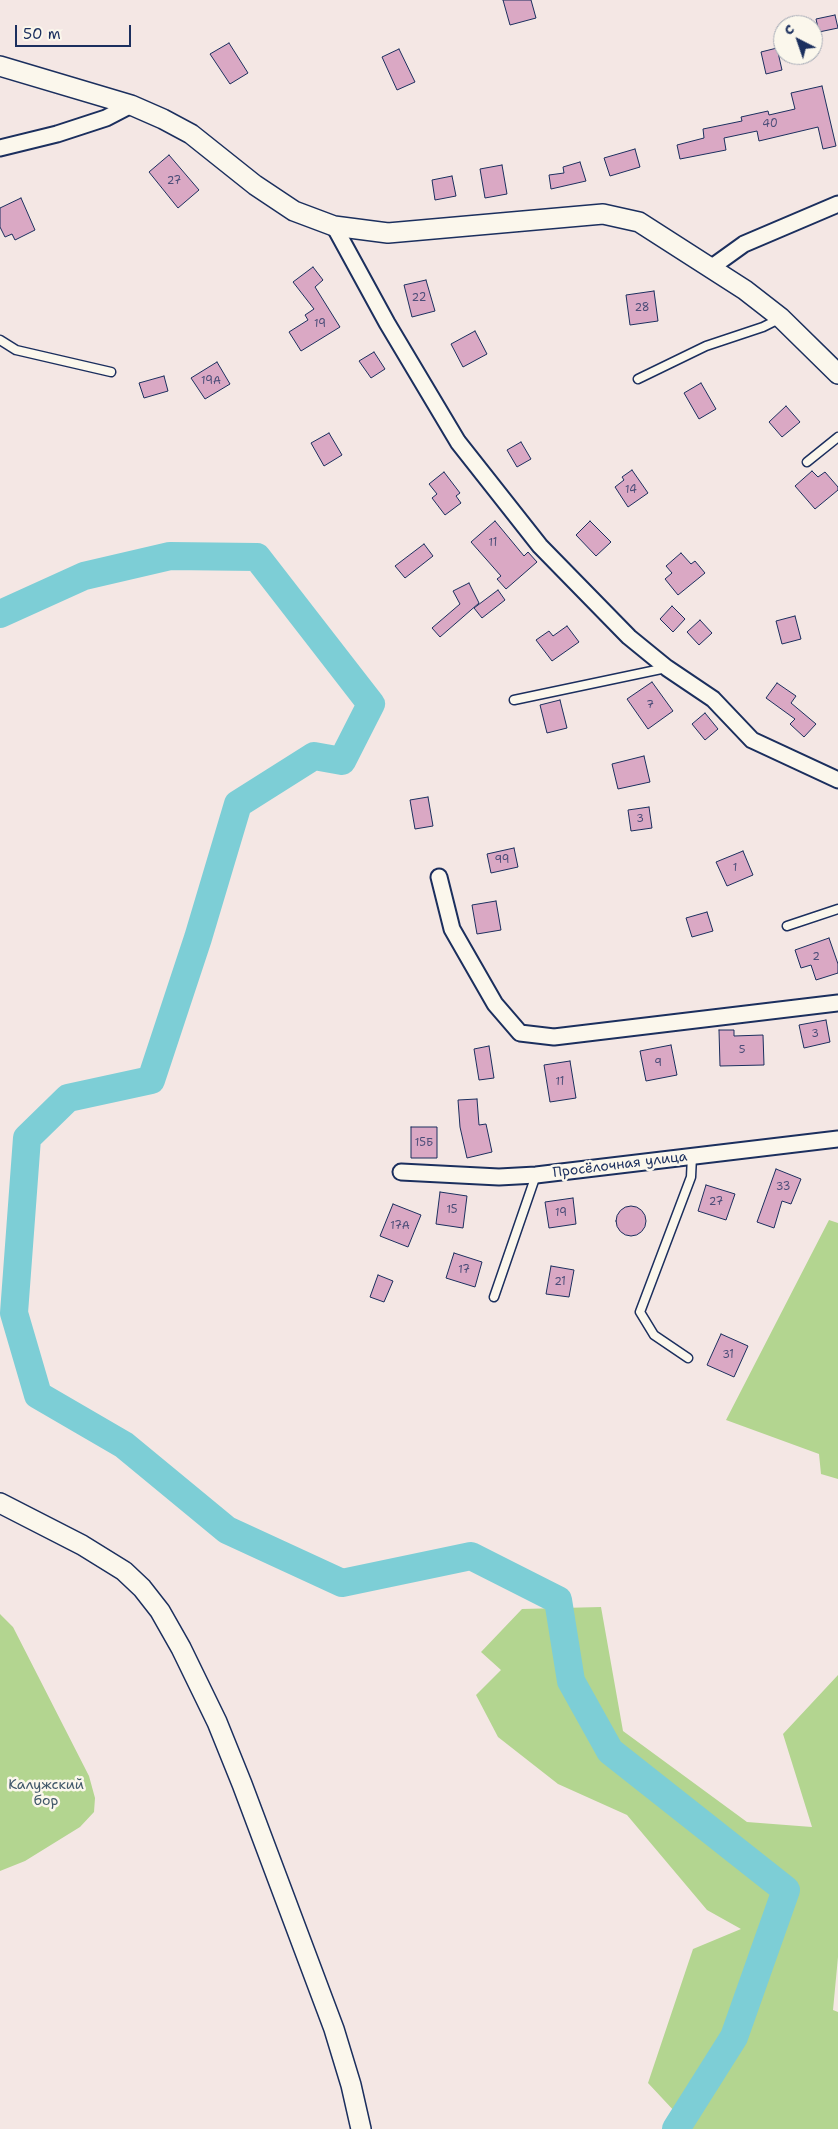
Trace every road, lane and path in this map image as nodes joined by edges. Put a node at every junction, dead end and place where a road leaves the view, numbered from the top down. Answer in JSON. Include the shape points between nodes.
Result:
{"nodes":[{"id":1,"x":0,"y":66,"type":"edge"},
{"id":2,"x":131,"y":105,"type":"junction"},
{"id":3,"x":0,"y":148,"type":"edge"},
{"id":4,"x":838,"y":204,"type":"edge"},
{"id":5,"x":334,"y":226,"type":"junction"},
{"id":6,"x":712,"y":267,"type":"junction"},
{"id":7,"x":781,"y":318,"type":"junction"},
{"id":8,"x":0,"y":340,"type":"edge"},
{"id":9,"x":111,"y":372,"type":"dead end"},
{"id":10,"x":838,"y":374,"type":"edge"},
{"id":11,"x":638,"y":379,"type":"dead end"},
{"id":12,"x":838,"y":437,"type":"edge"},
{"id":13,"x":807,"y":462,"type":"dead end"},
{"id":14,"x":667,"y":668,"type":"junction"},
{"id":15,"x":514,"y":700,"type":"dead end"},
{"id":16,"x":838,"y":780,"type":"edge"},
{"id":17,"x":439,"y":878,"type":"dead end"},
{"id":18,"x":838,"y":909,"type":"edge"},
{"id":19,"x":787,"y":926,"type":"dead end"},
{"id":20,"x":838,"y":1003,"type":"edge"},
{"id":21,"x":838,"y":1138,"type":"edge"},
{"id":22,"x":692,"y":1156,"type":"junction"},
{"id":23,"x":401,"y":1172,"type":"dead end"},
{"id":24,"x":536,"y":1175,"type":"junction"},
{"id":25,"x":494,"y":1297,"type":"dead end"},
{"id":26,"x":688,"y":1358,"type":"dead end"},
{"id":27,"x":0,"y":1503,"type":"edge"},
{"id":28,"x":361,"y":2129,"type":"edge"}],
"edges":[{"from":1,"to":2,"type":"street"},
{"from":2,"to":3,"type":"street","via":[[89,124]]},
{"from":2,"to":5,"type":"street","via":[[192,134],[255,185],[294,211]]},
{"from":4,"to":6,"type":"street","via":[[744,244]]},
{"from":5,"to":6,"type":"street","via":[[388,233],[603,214],[639,222]]},
{"from":5,"to":14,"type":"street","via":[[458,442],[540,546],[628,637]]},
{"from":6,"to":7,"type":"street"},
{"from":7,"to":10,"type":"street"},
{"from":7,"to":11,"type":"lane","via":[[706,346]]},
{"from":8,"to":9,"type":"lane","via":[[16,350]]},
{"from":12,"to":13,"type":"lane"},
{"from":14,"to":15,"type":"lane"},
{"from":14,"to":16,"type":"street","via":[[713,699],[752,740]]},
{"from":17,"to":20,"type":"street","via":[[452,929],[495,1004],[520,1033],[554,1038]]},
{"from":18,"to":19,"type":"lane"},
{"from":21,"to":22,"type":"street","name":"Просёлочная улица"},
{"from":22,"to":24,"type":"street","name":"Просёлочная улица"},
{"from":22,"to":26,"type":"lane","via":[[691,1177],[640,1312],[654,1335]]},
{"from":23,"to":24,"type":"street","name":"Просёлочная улица","via":[[499,1177]]},
{"from":24,"to":25,"type":"lane"},
{"from":27,"to":28,"type":"street","via":[[82,1544],[124,1571],[160,1611],[217,1722],[242,1784],[324,2002],[351,2085]]}]}
